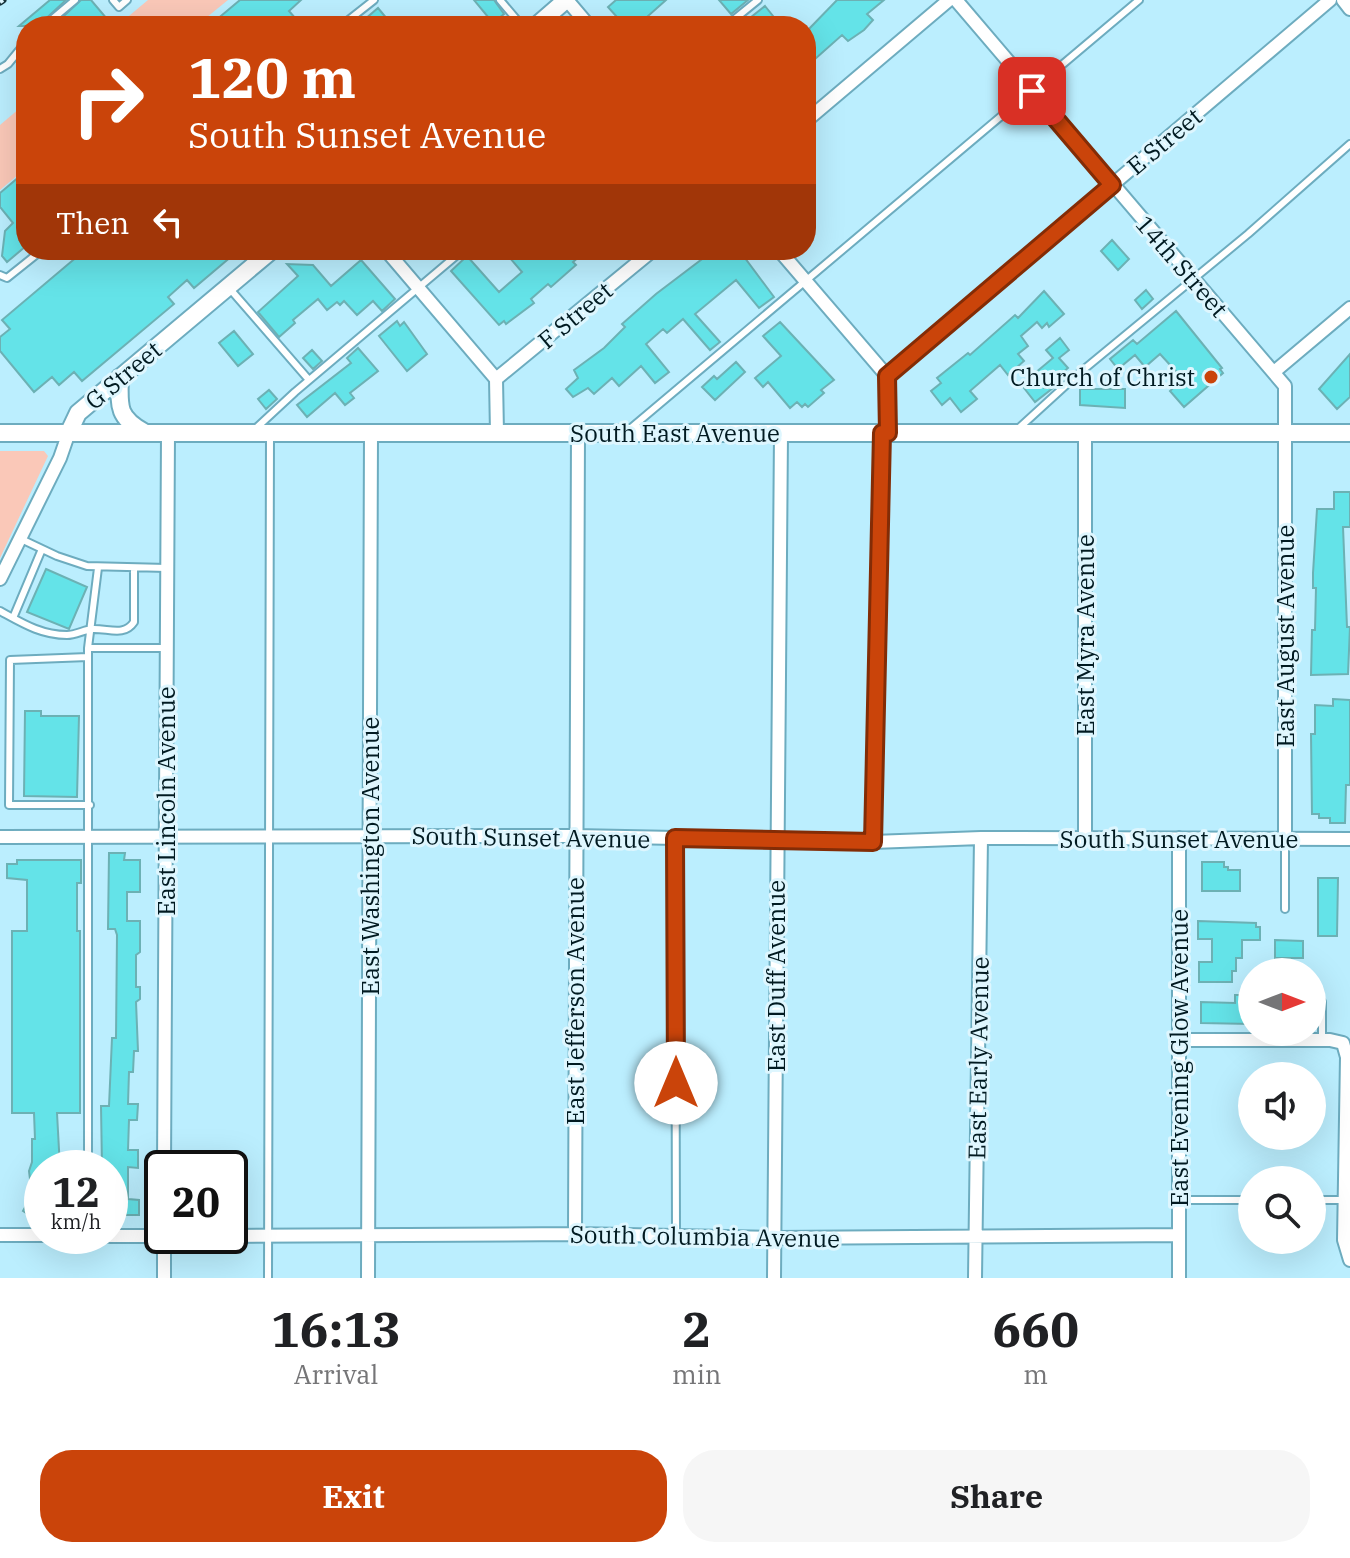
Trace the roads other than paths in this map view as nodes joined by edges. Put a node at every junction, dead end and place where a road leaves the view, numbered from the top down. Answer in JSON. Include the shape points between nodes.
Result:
{"nodes":[{"id":1,"x":75,"y":0,"type":"edge"},
{"id":2,"x":113,"y":0,"type":"edge"},
{"id":3,"x":127,"y":0,"type":"edge"},
{"id":4,"x":374,"y":0,"type":"edge"},
{"id":5,"x":500,"y":0,"type":"edge"},
{"id":6,"x":566,"y":0,"type":"edge"},
{"id":7,"x":758,"y":0,"type":"edge"},
{"id":8,"x":949,"y":0,"type":"edge"},
{"id":9,"x":956,"y":0,"type":"edge"},
{"id":10,"x":1139,"y":0,"type":"edge"},
{"id":11,"x":1330,"y":0,"type":"edge"},
{"id":12,"x":1343,"y":0,"type":"edge"},
{"id":13,"x":1350,"y":9,"type":"edge"},
{"id":14,"x":56,"y":16,"type":"edge"},
{"id":15,"x":354,"y":16,"type":"edge"},
{"id":16,"x":514,"y":16,"type":"edge"},
{"id":17,"x":548,"y":16,"type":"edge"},
{"id":18,"x":580,"y":16,"type":"edge"},
{"id":19,"x":738,"y":16,"type":"edge"},
{"id":20,"x":16,"y":54,"type":"edge"},
{"id":21,"x":0,"y":69,"type":"edge"},
{"id":22,"x":1032,"y":91,"type":"junction"},
{"id":23,"x":816,"y":113,"type":"edge"},
{"id":24,"x":1350,"y":144,"type":"edge"},
{"id":25,"x":1112,"y":185,"type":"junction"},
{"id":26,"x":30,"y":260,"type":"edge"},
{"id":27,"x":260,"y":260,"type":"edge"},
{"id":28,"x":394,"y":260,"type":"edge"},
{"id":29,"x":452,"y":260,"type":"edge"},
{"id":30,"x":641,"y":260,"type":"edge"},
{"id":31,"x":787,"y":260,"type":"edge"},
{"id":32,"x":0,"y":275,"type":"edge"},
{"id":33,"x":1193,"y":279,"type":"junction"},
{"id":34,"x":805,"y":281,"type":"junction"},
{"id":35,"x":227,"y":286,"type":"junction"},
{"id":36,"x":419,"y":289,"type":"junction"},
{"id":37,"x":1350,"y":308,"type":"edge"},
{"id":38,"x":1274,"y":372,"type":"junction"},
{"id":39,"x":887,"y":376,"type":"junction"},
{"id":40,"x":120,"y":377,"type":"junction"},
{"id":41,"x":496,"y":379,"type":"junction"},
{"id":42,"x":309,"y":380,"type":"junction"},
{"id":43,"x":69,"y":432,"type":"junction"},
{"id":44,"x":1015,"y":432,"type":"junction"},
{"id":45,"x":0,"y":433,"type":"edge"},
{"id":46,"x":145,"y":433,"type":"junction"},
{"id":47,"x":168,"y":433,"type":"junction"},
{"id":48,"x":497,"y":433,"type":"junction"},
{"id":49,"x":578,"y":433,"type":"junction"},
{"id":50,"x":625,"y":433,"type":"junction"},
{"id":51,"x":885,"y":433,"type":"junction"},
{"id":52,"x":1085,"y":433,"type":"junction"},
{"id":53,"x":1285,"y":433,"type":"junction"},
{"id":54,"x":1350,"y":433,"type":"edge"},
{"id":55,"x":251,"y":434,"type":"junction"},
{"id":56,"x":270,"y":434,"type":"junction"},
{"id":57,"x":371,"y":434,"type":"junction"},
{"id":58,"x":781,"y":434,"type":"junction"},
{"id":59,"x":20,"y":538,"type":"junction"},
{"id":60,"x":42,"y":549,"type":"junction"},
{"id":61,"x":98,"y":568,"type":"junction"},
{"id":62,"x":134,"y":568,"type":"junction"},
{"id":63,"x":167,"y":568,"type":"junction"},
{"id":64,"x":0,"y":579,"type":"edge"},
{"id":65,"x":0,"y":611,"type":"edge"},
{"id":66,"x":13,"y":618,"type":"junction"},
{"id":67,"x":90,"y":629,"type":"junction"},
{"id":68,"x":88,"y":648,"type":"junction"},
{"id":69,"x":167,"y":648,"type":"junction"},
{"id":70,"x":88,"y":657,"type":"junction"},
{"id":71,"x":10,"y":674,"type":"junction"},
{"id":72,"x":0,"y":675,"type":"edge"},
{"id":73,"x":0,"y":805,"type":"edge"},
{"id":74,"x":9,"y":805,"type":"junction"},
{"id":75,"x":90,"y":805,"type":"junction"},
{"id":76,"x":370,"y":835,"type":"junction"},
{"id":77,"x":269,"y":836,"type":"junction"},
{"id":78,"x":575,"y":836,"type":"junction"},
{"id":79,"x":0,"y":837,"type":"edge"},
{"id":80,"x":166,"y":837,"type":"junction"},
{"id":81,"x":90,"y":838,"type":"junction"},
{"id":82,"x":675,"y":838,"type":"junction"},
{"id":83,"x":981,"y":838,"type":"junction"},
{"id":84,"x":1085,"y":838,"type":"junction"},
{"id":85,"x":1179,"y":838,"type":"junction"},
{"id":86,"x":1350,"y":839,"type":"edge"},
{"id":87,"x":777,"y":840,"type":"junction"},
{"id":88,"x":1285,"y":840,"type":"junction"},
{"id":89,"x":873,"y":842,"type":"junction"},
{"id":90,"x":1285,"y":909,"type":"dead end"},
{"id":91,"x":1180,"y":1040,"type":"junction"},
{"id":92,"x":1238,"y":1040,"type":"edge"},
{"id":93,"x":1326,"y":1040,"type":"edge"},
{"id":94,"x":1346,"y":1043,"type":"edge"},
{"id":95,"x":88,"y":1150,"type":"edge"},
{"id":96,"x":164,"y":1150,"type":"edge"},
{"id":97,"x":1179,"y":1200,"type":"junction"},
{"id":98,"x":1238,"y":1200,"type":"edge"},
{"id":99,"x":1326,"y":1200,"type":"edge"},
{"id":100,"x":1344,"y":1200,"type":"junction"},
{"id":101,"x":368,"y":1234,"type":"junction"},
{"id":102,"x":575,"y":1234,"type":"junction"},
{"id":103,"x":0,"y":1235,"type":"edge"},
{"id":104,"x":24,"y":1235,"type":"edge"},
{"id":105,"x":269,"y":1235,"type":"junction"},
{"id":106,"x":1179,"y":1235,"type":"junction"},
{"id":107,"x":248,"y":1236,"type":"edge"},
{"id":108,"x":676,"y":1236,"type":"junction"},
{"id":109,"x":975,"y":1236,"type":"junction"},
{"id":110,"x":775,"y":1238,"type":"junction"},
{"id":111,"x":164,"y":1254,"type":"edge"},
{"id":112,"x":1350,"y":1260,"type":"edge"},
{"id":113,"x":164,"y":1278,"type":"edge"},
{"id":114,"x":268,"y":1278,"type":"edge"},
{"id":115,"x":368,"y":1278,"type":"edge"},
{"id":116,"x":774,"y":1278,"type":"edge"},
{"id":117,"x":975,"y":1278,"type":"edge"},
{"id":118,"x":1179,"y":1278,"type":"edge"}],
"edges":[{"from":1,"to":14,"type":"lane"},
{"from":2,"to":3,"type":"lane","via":[[119,7]]},
{"from":4,"to":15,"type":"lane"},
{"from":5,"to":16,"type":"lane"},
{"from":6,"to":17,"type":"street"},
{"from":6,"to":18,"type":"street"},
{"from":7,"to":19,"type":"lane"},
{"from":8,"to":23,"type":"street"},
{"from":9,"to":22,"type":"street","name":"14th Street"},
{"from":10,"to":22,"type":"lane"},
{"from":11,"to":25,"type":"street","name":"E Street"},
{"from":12,"to":13,"type":"street"},
{"from":20,"to":21,"type":"lane"},
{"from":22,"to":25,"type":"street","name":"14th Street"},
{"from":22,"to":34,"type":"lane"},
{"from":24,"to":33,"type":"lane"},
{"from":25,"to":33,"type":"street","name":"14th Street"},
{"from":25,"to":39,"type":"street","name":"E Street"},
{"from":26,"to":32,"type":"lane","via":[[7,278]]},
{"from":27,"to":35,"type":"street","name":"G Street"},
{"from":28,"to":36,"type":"street"},
{"from":29,"to":36,"type":"lane"},
{"from":30,"to":41,"type":"street","name":"F Street"},
{"from":31,"to":34,"type":"street"},
{"from":33,"to":38,"type":"street","name":"14th Street"},
{"from":33,"to":44,"type":"lane"},
{"from":34,"to":39,"type":"street"},
{"from":34,"to":50,"type":"lane"},
{"from":35,"to":40,"type":"street","name":"G Street"},
{"from":35,"to":42,"type":"lane"},
{"from":36,"to":41,"type":"street"},
{"from":36,"to":42,"type":"lane"},
{"from":37,"to":38,"type":"street"},
{"from":38,"to":53,"type":"street","name":"14th Street","via":[[1285,386]]},
{"from":39,"to":51,"type":"street"},
{"from":40,"to":43,"type":"street","name":"G Street","via":[[78,413]]},
{"from":40,"to":46,"type":"street","via":[[123,416]]},
{"from":41,"to":48,"type":"street"},
{"from":42,"to":55,"type":"lane"},
{"from":43,"to":45,"type":"street","name":"South East Avenue"},
{"from":43,"to":46,"type":"street","name":"South East Avenue"},
{"from":43,"to":59,"type":"street","name":"G Street"},
{"from":44,"to":51,"type":"street","name":"South East Avenue"},
{"from":44,"to":52,"type":"street","name":"South East Avenue"},
{"from":46,"to":47,"type":"street","name":"South East Avenue"},
{"from":47,"to":55,"type":"street","name":"South East Avenue"},
{"from":47,"to":63,"type":"street","name":"East Lincoln Avenue"},
{"from":48,"to":49,"type":"street","name":"South East Avenue"},
{"from":48,"to":57,"type":"street","name":"South East Avenue"},
{"from":49,"to":50,"type":"street","name":"South East Avenue"},
{"from":49,"to":78,"type":"street","name":"East Jefferson Avenue"},
{"from":50,"to":58,"type":"street","name":"South East Avenue"},
{"from":51,"to":58,"type":"street","name":"South East Avenue"},
{"from":51,"to":89,"type":"street"},
{"from":52,"to":53,"type":"street","name":"South East Avenue"},
{"from":52,"to":84,"type":"street","name":"East Myra Avenue"},
{"from":53,"to":54,"type":"street","name":"South East Avenue"},
{"from":53,"to":88,"type":"street","name":"East August Avenue"},
{"from":55,"to":56,"type":"street","name":"South East Avenue"},
{"from":56,"to":57,"type":"street","name":"South East Avenue"},
{"from":56,"to":77,"type":"lane"},
{"from":57,"to":76,"type":"street","name":"East Washington Avenue"},
{"from":58,"to":87,"type":"street","name":"East Duff Avenue"},
{"from":59,"to":60,"type":"lane"},
{"from":59,"to":64,"type":"street","name":"G Street"},
{"from":60,"to":61,"type":"lane"},
{"from":60,"to":66,"type":"lane"},
{"from":61,"to":62,"type":"lane"},
{"from":61,"to":67,"type":"lane"},
{"from":62,"to":63,"type":"lane"},
{"from":62,"to":67,"type":"lane","via":[[131,626],[120,631]]},
{"from":63,"to":69,"type":"street","name":"East Lincoln Avenue"},
{"from":65,"to":66,"type":"lane"},
{"from":66,"to":67,"type":"lane","via":[[47,633],[69,635]]},
{"from":67,"to":68,"type":"lane"},
{"from":68,"to":69,"type":"lane"},
{"from":68,"to":70,"type":"lane"},
{"from":69,"to":80,"type":"street","name":"East Lincoln Avenue"},
{"from":70,"to":71,"type":"lane","via":[[10,660]]},
{"from":70,"to":75,"type":"lane"},
{"from":71,"to":72,"type":"lane"},
{"from":71,"to":74,"type":"lane"},
{"from":73,"to":74,"type":"lane"},
{"from":74,"to":75,"type":"lane"},
{"from":75,"to":81,"type":"lane"},
{"from":76,"to":77,"type":"street","name":"South Sunset Avenue"},
{"from":76,"to":78,"type":"street","name":"South Sunset Avenue"},
{"from":76,"to":101,"type":"street","name":"East Washington Avenue"},
{"from":77,"to":80,"type":"street","name":"South Sunset Avenue"},
{"from":77,"to":105,"type":"lane"},
{"from":78,"to":82,"type":"street","name":"South Sunset Avenue"},
{"from":78,"to":102,"type":"street","name":"East Jefferson Avenue"},
{"from":79,"to":81,"type":"street","name":"South Sunset Avenue"},
{"from":80,"to":81,"type":"street","name":"South Sunset Avenue"},
{"from":80,"to":96,"type":"street","name":"East Lincoln Avenue"},
{"from":81,"to":95,"type":"lane"},
{"from":82,"to":87,"type":"street","name":"South Sunset Avenue"},
{"from":82,"to":108,"type":"lane"},
{"from":83,"to":84,"type":"street","name":"South Sunset Avenue"},
{"from":83,"to":89,"type":"street","name":"South Sunset Avenue"},
{"from":83,"to":109,"type":"street","name":"East Early Avenue"},
{"from":84,"to":85,"type":"street","name":"South Sunset Avenue"},
{"from":85,"to":88,"type":"street","name":"South Sunset Avenue"},
{"from":85,"to":91,"type":"street","name":"East Evening Glow Avenue"},
{"from":86,"to":88,"type":"street","name":"South Sunset Avenue"},
{"from":87,"to":89,"type":"street","name":"South Sunset Avenue"},
{"from":87,"to":110,"type":"street","name":"East Duff Avenue"},
{"from":88,"to":90,"type":"lane"},
{"from":91,"to":92,"type":"street"},
{"from":91,"to":97,"type":"street","name":"East Evening Glow Avenue"},
{"from":93,"to":94,"type":"street"},
{"from":94,"to":100,"type":"street"},
{"from":97,"to":98,"type":"lane"},
{"from":97,"to":106,"type":"street","name":"East Evening Glow Avenue"},
{"from":99,"to":100,"type":"lane"},
{"from":100,"to":112,"type":"street"},
{"from":101,"to":102,"type":"street","name":"South Columbia Avenue"},
{"from":101,"to":105,"type":"street","name":"South Columbia Avenue"},
{"from":101,"to":115,"type":"street","name":"East Washington Avenue"},
{"from":102,"to":108,"type":"street","name":"South Columbia Avenue"},
{"from":103,"to":104,"type":"street"},
{"from":105,"to":107,"type":"street","name":"South Columbia Avenue"},
{"from":105,"to":114,"type":"lane"},
{"from":106,"to":109,"type":"street","name":"South Columbia Avenue"},
{"from":106,"to":118,"type":"street","name":"East Evening Glow Avenue"},
{"from":108,"to":110,"type":"street","name":"South Columbia Avenue"},
{"from":109,"to":110,"type":"street","name":"South Columbia Avenue"},
{"from":109,"to":117,"type":"street","name":"East Early Avenue"},
{"from":110,"to":116,"type":"street","name":"East Duff Avenue"},
{"from":111,"to":113,"type":"street"}]}
